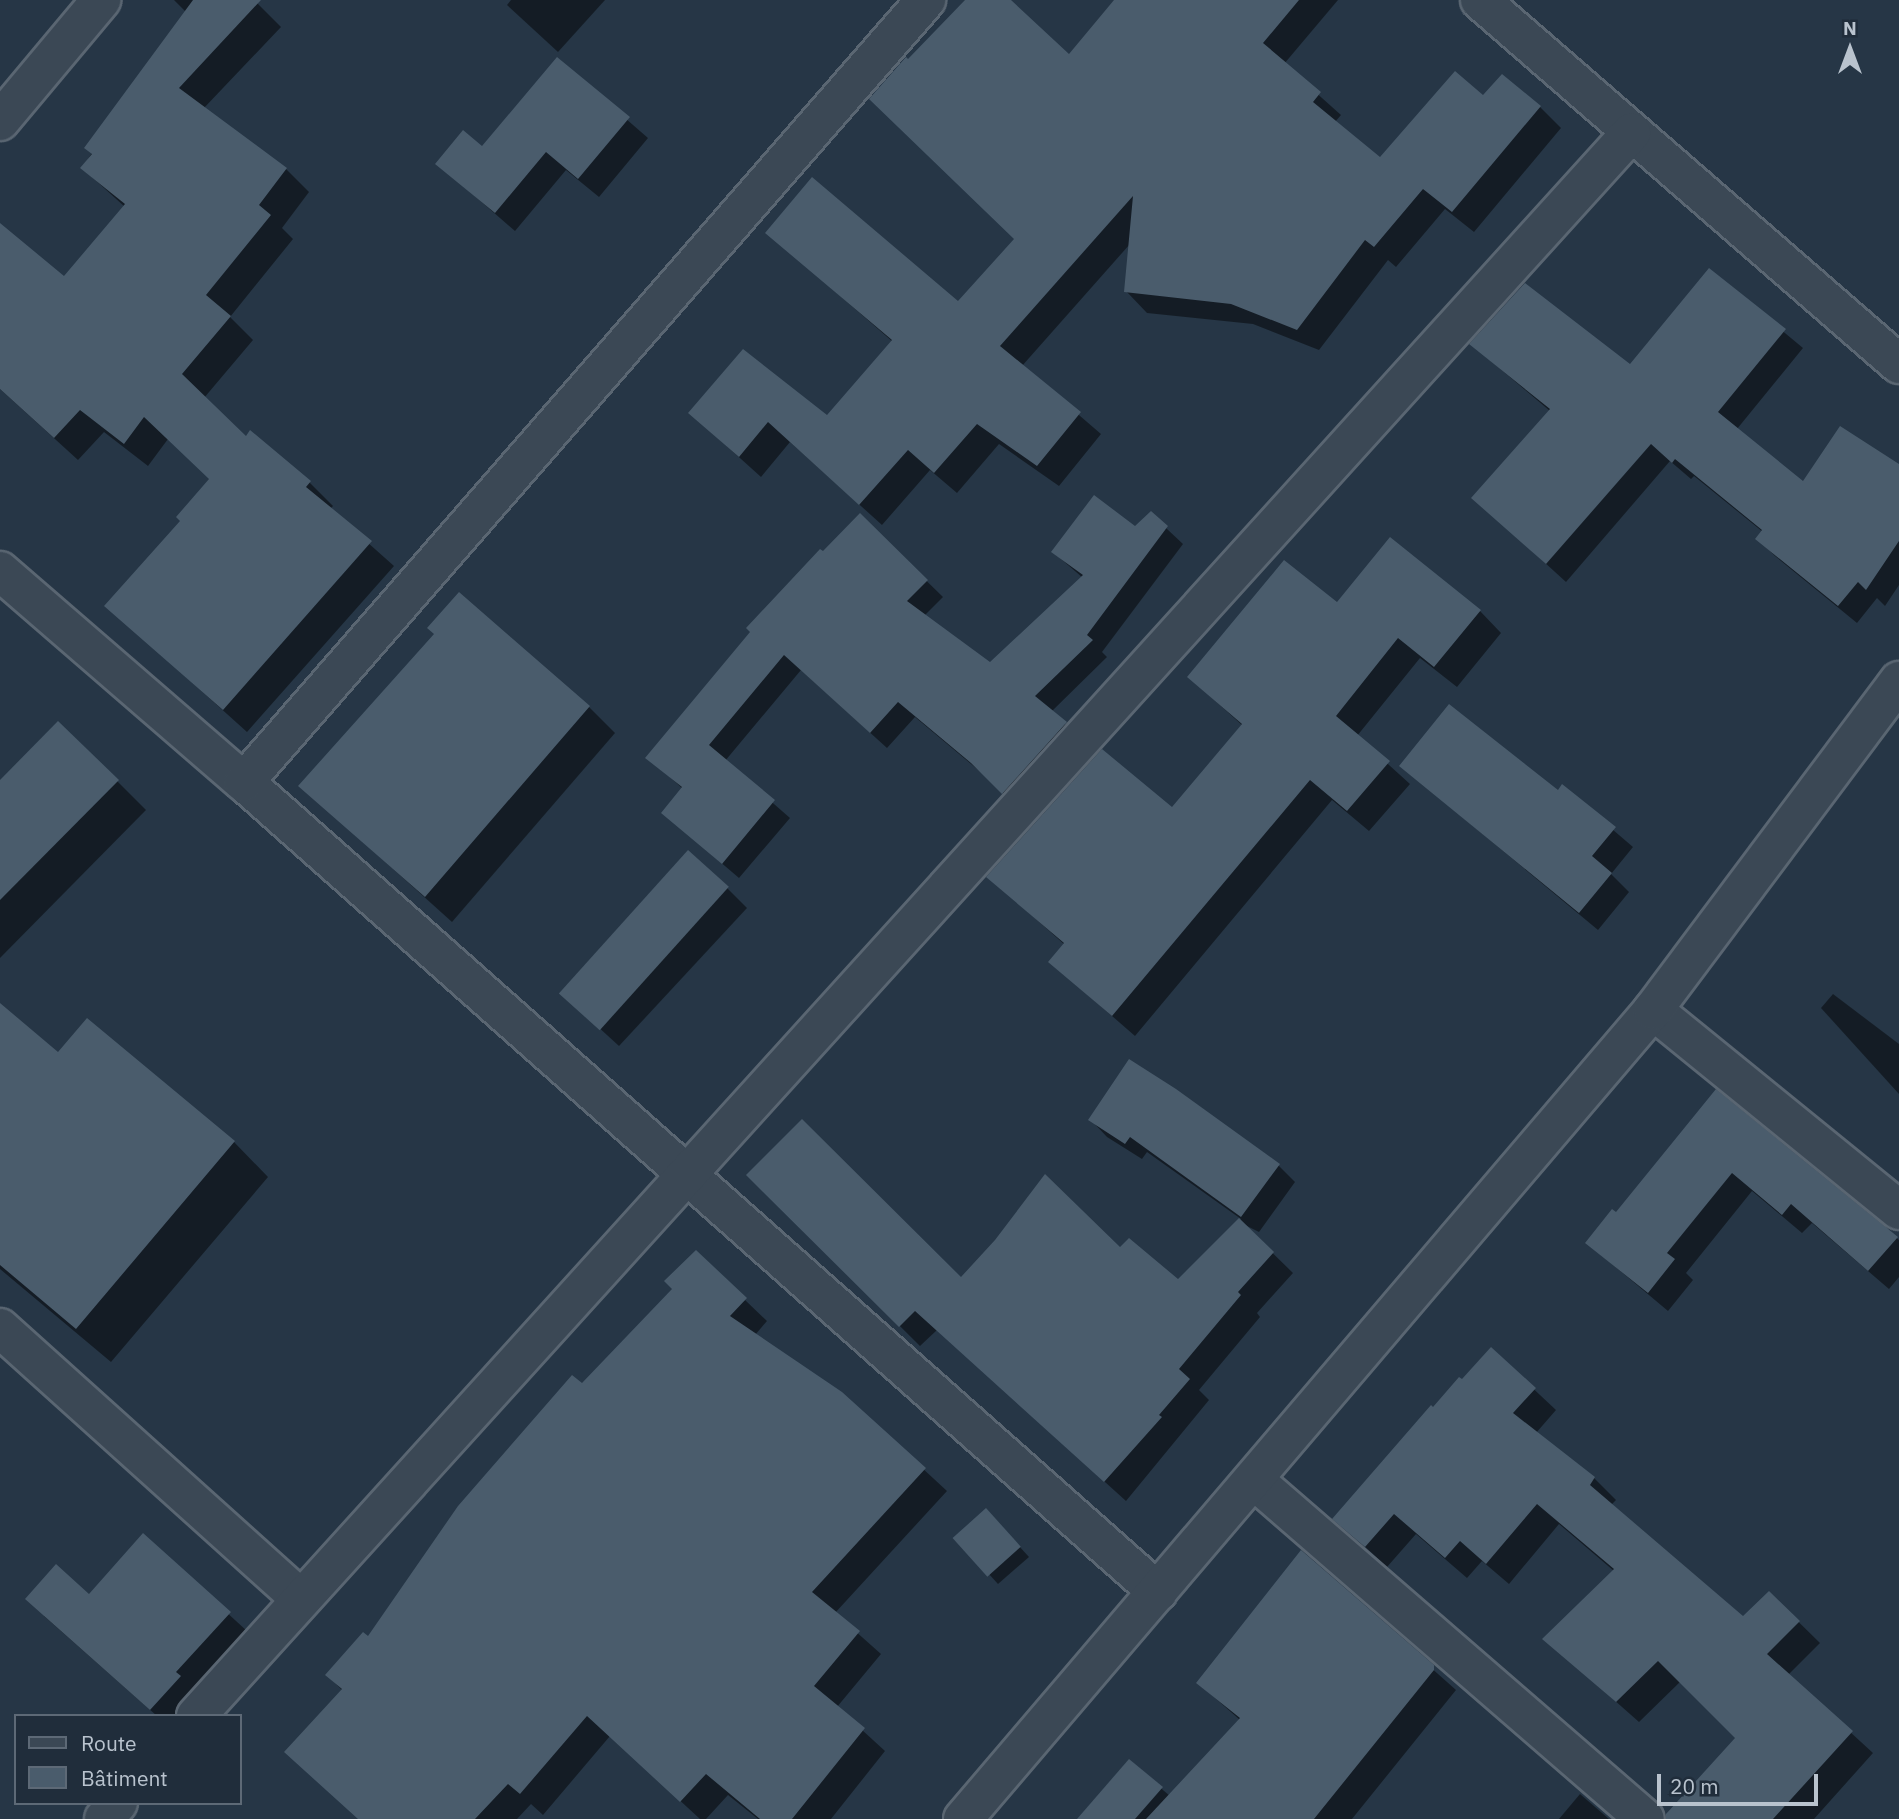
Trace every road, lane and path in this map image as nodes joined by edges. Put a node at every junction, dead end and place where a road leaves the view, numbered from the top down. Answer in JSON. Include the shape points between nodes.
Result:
{"nodes":[{"id":1,"x":101,"y":0,"type":"edge"},
{"id":2,"x":926,"y":0,"type":"edge"},
{"id":3,"x":1480,"y":0,"type":"edge"},
{"id":4,"x":0,"y":121,"type":"edge"},
{"id":5,"x":1631,"y":133,"type":"junction"},
{"id":6,"x":1899,"y":364,"type":"edge"},
{"id":7,"x":0,"y":571,"type":"edge"},
{"id":8,"x":1899,"y":681,"type":"edge"},
{"id":9,"x":244,"y":782,"type":"junction"},
{"id":10,"x":1653,"y":1010,"type":"junction"},
{"id":11,"x":686,"y":1176,"type":"junction"},
{"id":12,"x":1899,"y":1210,"type":"edge"},
{"id":13,"x":0,"y":1328,"type":"edge"},
{"id":14,"x":1254,"y":1480,"type":"junction"},
{"id":15,"x":1158,"y":1591,"type":"junction"},
{"id":16,"x":300,"y":1598,"type":"junction"},
{"id":17,"x":198,"y":1714,"type":"edge"},
{"id":18,"x":116,"y":1805,"type":"edge"},
{"id":19,"x":104,"y":1819,"type":"edge"},
{"id":20,"x":963,"y":1819,"type":"edge"},
{"id":21,"x":1645,"y":1819,"type":"edge"}],
"edges":[{"from":1,"to":4,"type":"street"},
{"from":2,"to":9,"type":"street"},
{"from":3,"to":5,"type":"street"},
{"from":5,"to":6,"type":"street"},
{"from":5,"to":11,"type":"street"},
{"from":7,"to":9,"type":"street"},
{"from":8,"to":10,"type":"street"},
{"from":9,"to":11,"type":"street"},
{"from":10,"to":12,"type":"street"},
{"from":10,"to":14,"type":"street"},
{"from":11,"to":15,"type":"street"},
{"from":11,"to":16,"type":"street"},
{"from":13,"to":16,"type":"street"},
{"from":14,"to":15,"type":"street"},
{"from":14,"to":21,"type":"street"},
{"from":15,"to":20,"type":"street"},
{"from":16,"to":17,"type":"street"},
{"from":18,"to":19,"type":"street"}]}
